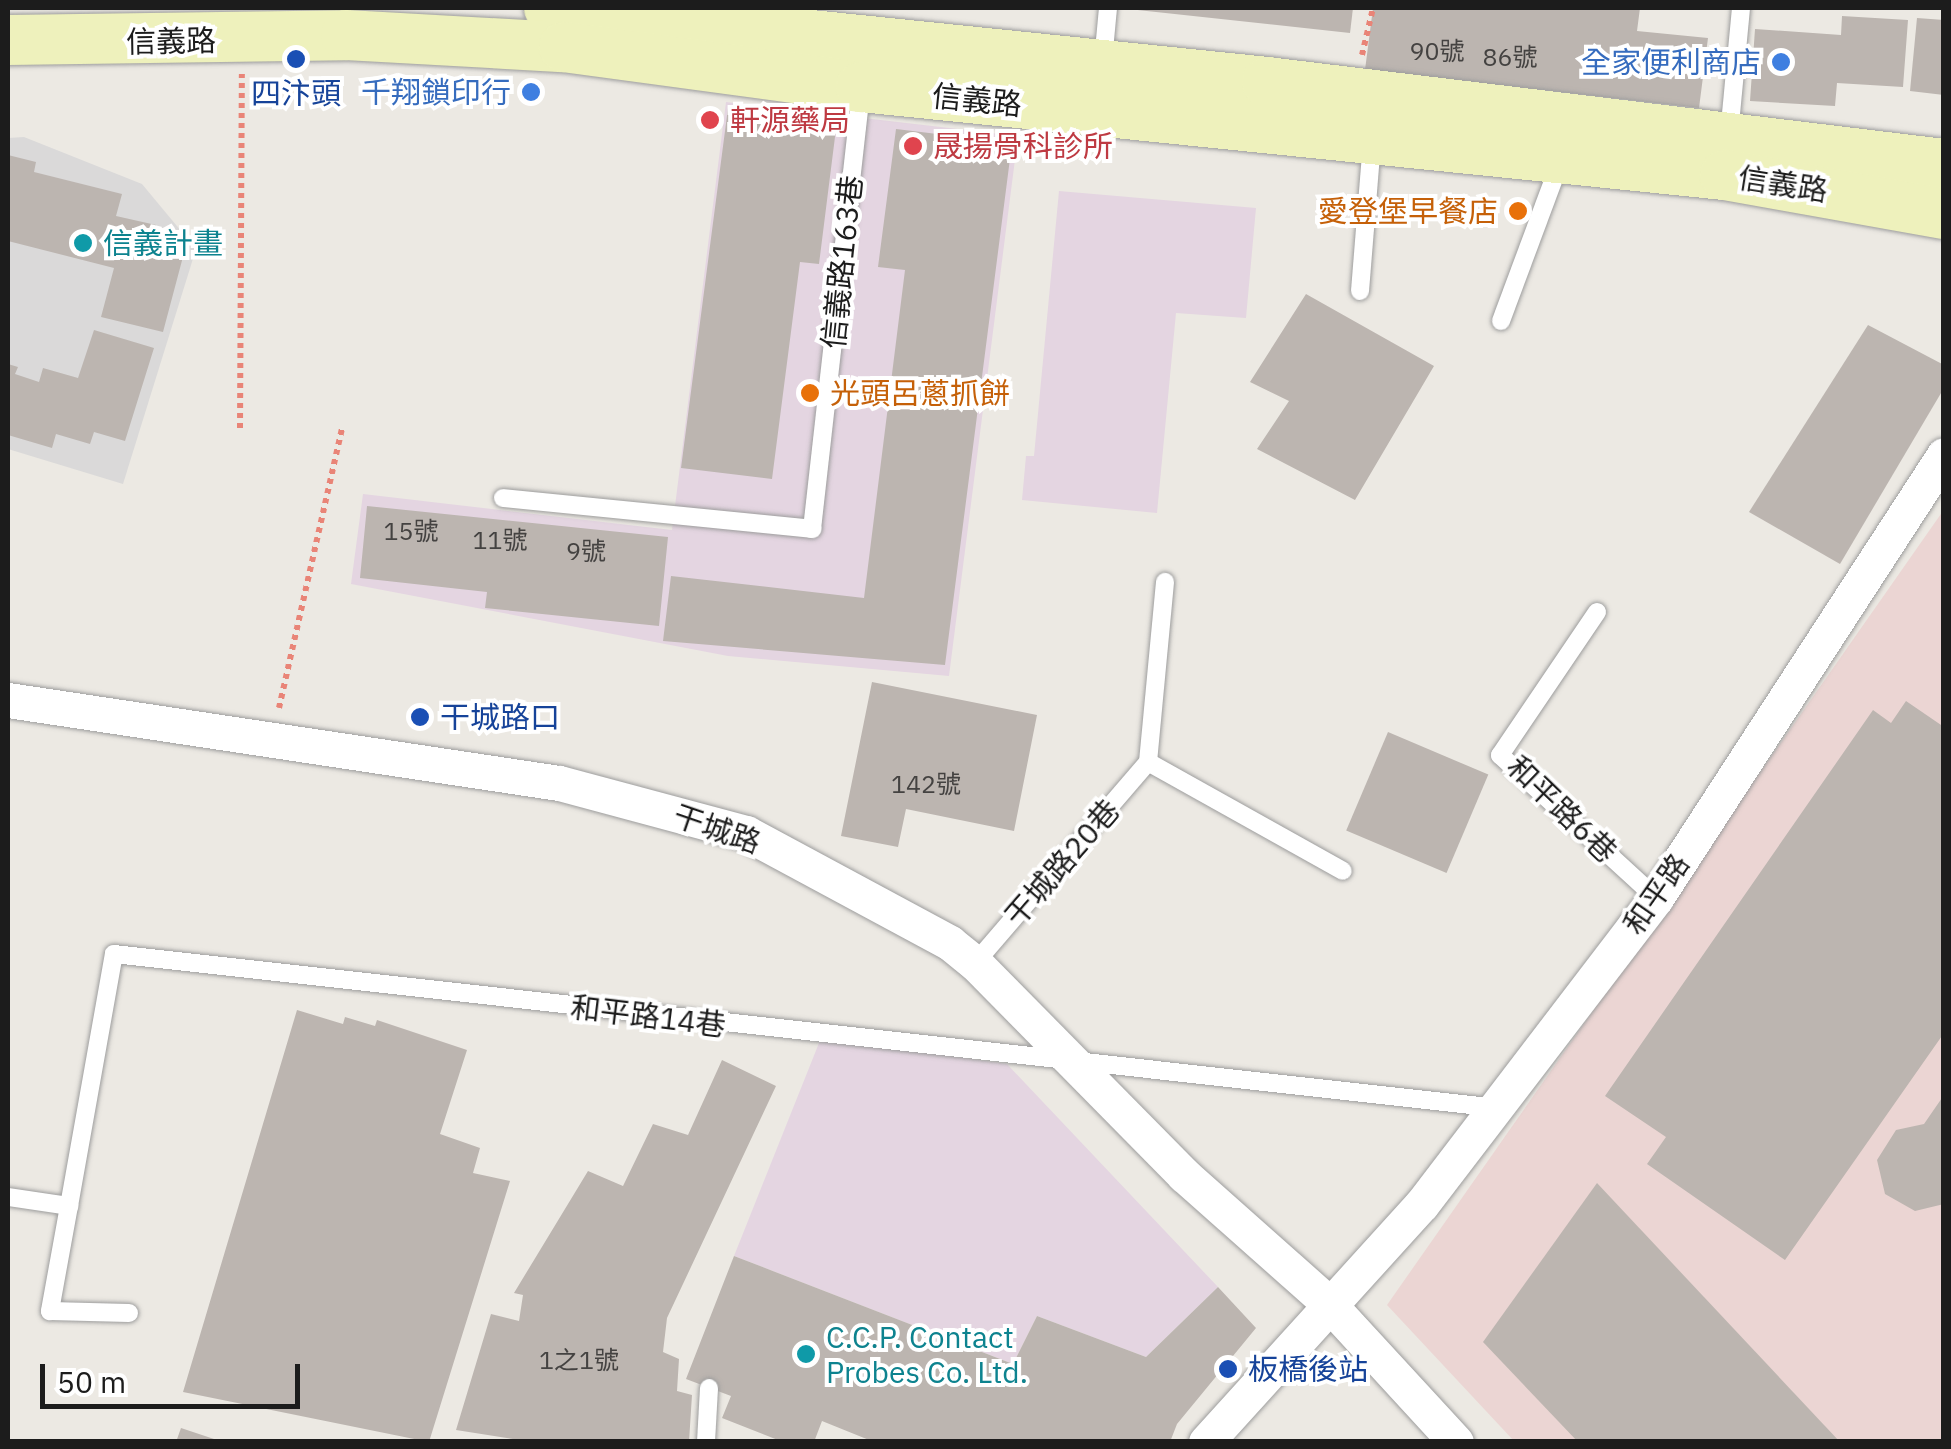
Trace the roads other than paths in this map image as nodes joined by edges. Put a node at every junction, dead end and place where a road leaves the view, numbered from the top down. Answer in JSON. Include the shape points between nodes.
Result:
{"nodes":[{"id":1,"x":549,"y":8,"type":"edge"},
{"id":2,"x":1108,"y":8,"type":"edge"},
{"id":3,"x":1741,"y":8,"type":"edge"},
{"id":4,"x":464,"y":24,"type":"edge"},
{"id":5,"x":8,"y":40,"type":"edge"},
{"id":6,"x":866,"y":66,"type":"junction"},
{"id":7,"x":1103,"y":66,"type":"junction"},
{"id":8,"x":1372,"y":142,"type":"junction"},
{"id":9,"x":1727,"y":158,"type":"junction"},
{"id":10,"x":1561,"y":160,"type":"junction"},
{"id":11,"x":1944,"y":164,"type":"edge"},
{"id":12,"x":1944,"y":214,"type":"edge"},
{"id":13,"x":1360,"y":291,"type":"dead end"},
{"id":14,"x":1501,"y":321,"type":"dead end"},
{"id":15,"x":1944,"y":454,"type":"edge"},
{"id":16,"x":503,"y":498,"type":"dead end"},
{"id":17,"x":1166,"y":582,"type":"dead end"},
{"id":18,"x":1596,"y":612,"type":"dead end"},
{"id":19,"x":8,"y":700,"type":"edge"},
{"id":20,"x":1148,"y":762,"type":"junction"},
{"id":21,"x":1343,"y":871,"type":"dead end"},
{"id":22,"x":1656,"y":898,"type":"junction"},
{"id":23,"x":975,"y":963,"type":"junction"},
{"id":24,"x":1081,"y":1066,"type":"junction"},
{"id":25,"x":1497,"y":1108,"type":"junction"},
{"id":26,"x":8,"y":1197,"type":"edge"},
{"id":27,"x":69,"y":1206,"type":"junction"},
{"id":28,"x":1328,"y":1303,"type":"junction"},
{"id":29,"x":129,"y":1313,"type":"dead end"},
{"id":30,"x":708,"y":1388,"type":"dead end"},
{"id":31,"x":706,"y":1442,"type":"edge"},
{"id":32,"x":1206,"y":1442,"type":"edge"},
{"id":33,"x":1456,"y":1442,"type":"edge"}],
"edges":[{"from":1,"to":6,"type":"street","name":"信義路"},
{"from":2,"to":7,"type":"lane"},
{"from":3,"to":9,"type":"lane"},
{"from":4,"to":5,"type":"street","name":"信義路","via":[[236,40]]},
{"from":4,"to":6,"type":"street","name":"信義路"},
{"from":6,"to":7,"type":"street","name":"信義路"},
{"from":6,"to":8,"type":"street","name":"信義路"},
{"from":6,"to":16,"type":"lane","name":"信義路163巷","via":[[812,529]]},
{"from":7,"to":9,"type":"street","name":"信義路"},
{"from":8,"to":10,"type":"street","name":"信義路"},
{"from":8,"to":13,"type":"lane"},
{"from":9,"to":10,"type":"street","name":"信義路"},
{"from":9,"to":11,"type":"street","name":"信義路","via":[[1898,154]]},
{"from":9,"to":12,"type":"street","name":"信義路"},
{"from":10,"to":14,"type":"lane"},
{"from":15,"to":22,"type":"street","name":"和平路"},
{"from":17,"to":20,"type":"lane"},
{"from":18,"to":22,"type":"lane","name":"和平路6巷","via":[[1500,755]]},
{"from":19,"to":23,"type":"street","name":"干城路","via":[[559,782],[746,832],[950,942]]},
{"from":20,"to":21,"type":"lane"},
{"from":20,"to":23,"type":"lane","name":"干城路20巷"},
{"from":22,"to":25,"type":"street","name":"和平路"},
{"from":23,"to":24,"type":"street","name":"干城路"},
{"from":24,"to":25,"type":"lane","name":"和平路14巷"},
{"from":24,"to":27,"type":"lane","name":"和平路14巷","via":[[114,954]]},
{"from":24,"to":28,"type":"street","name":"干城路","via":[[1184,1175]]},
{"from":25,"to":28,"type":"street","name":"和平路","via":[[1422,1204]]},
{"from":26,"to":27,"type":"lane"},
{"from":27,"to":29,"type":"lane","via":[[50,1312]]},
{"from":28,"to":32,"type":"street","name":"和平路"},
{"from":28,"to":33,"type":"street"},
{"from":30,"to":31,"type":"lane"}]}
